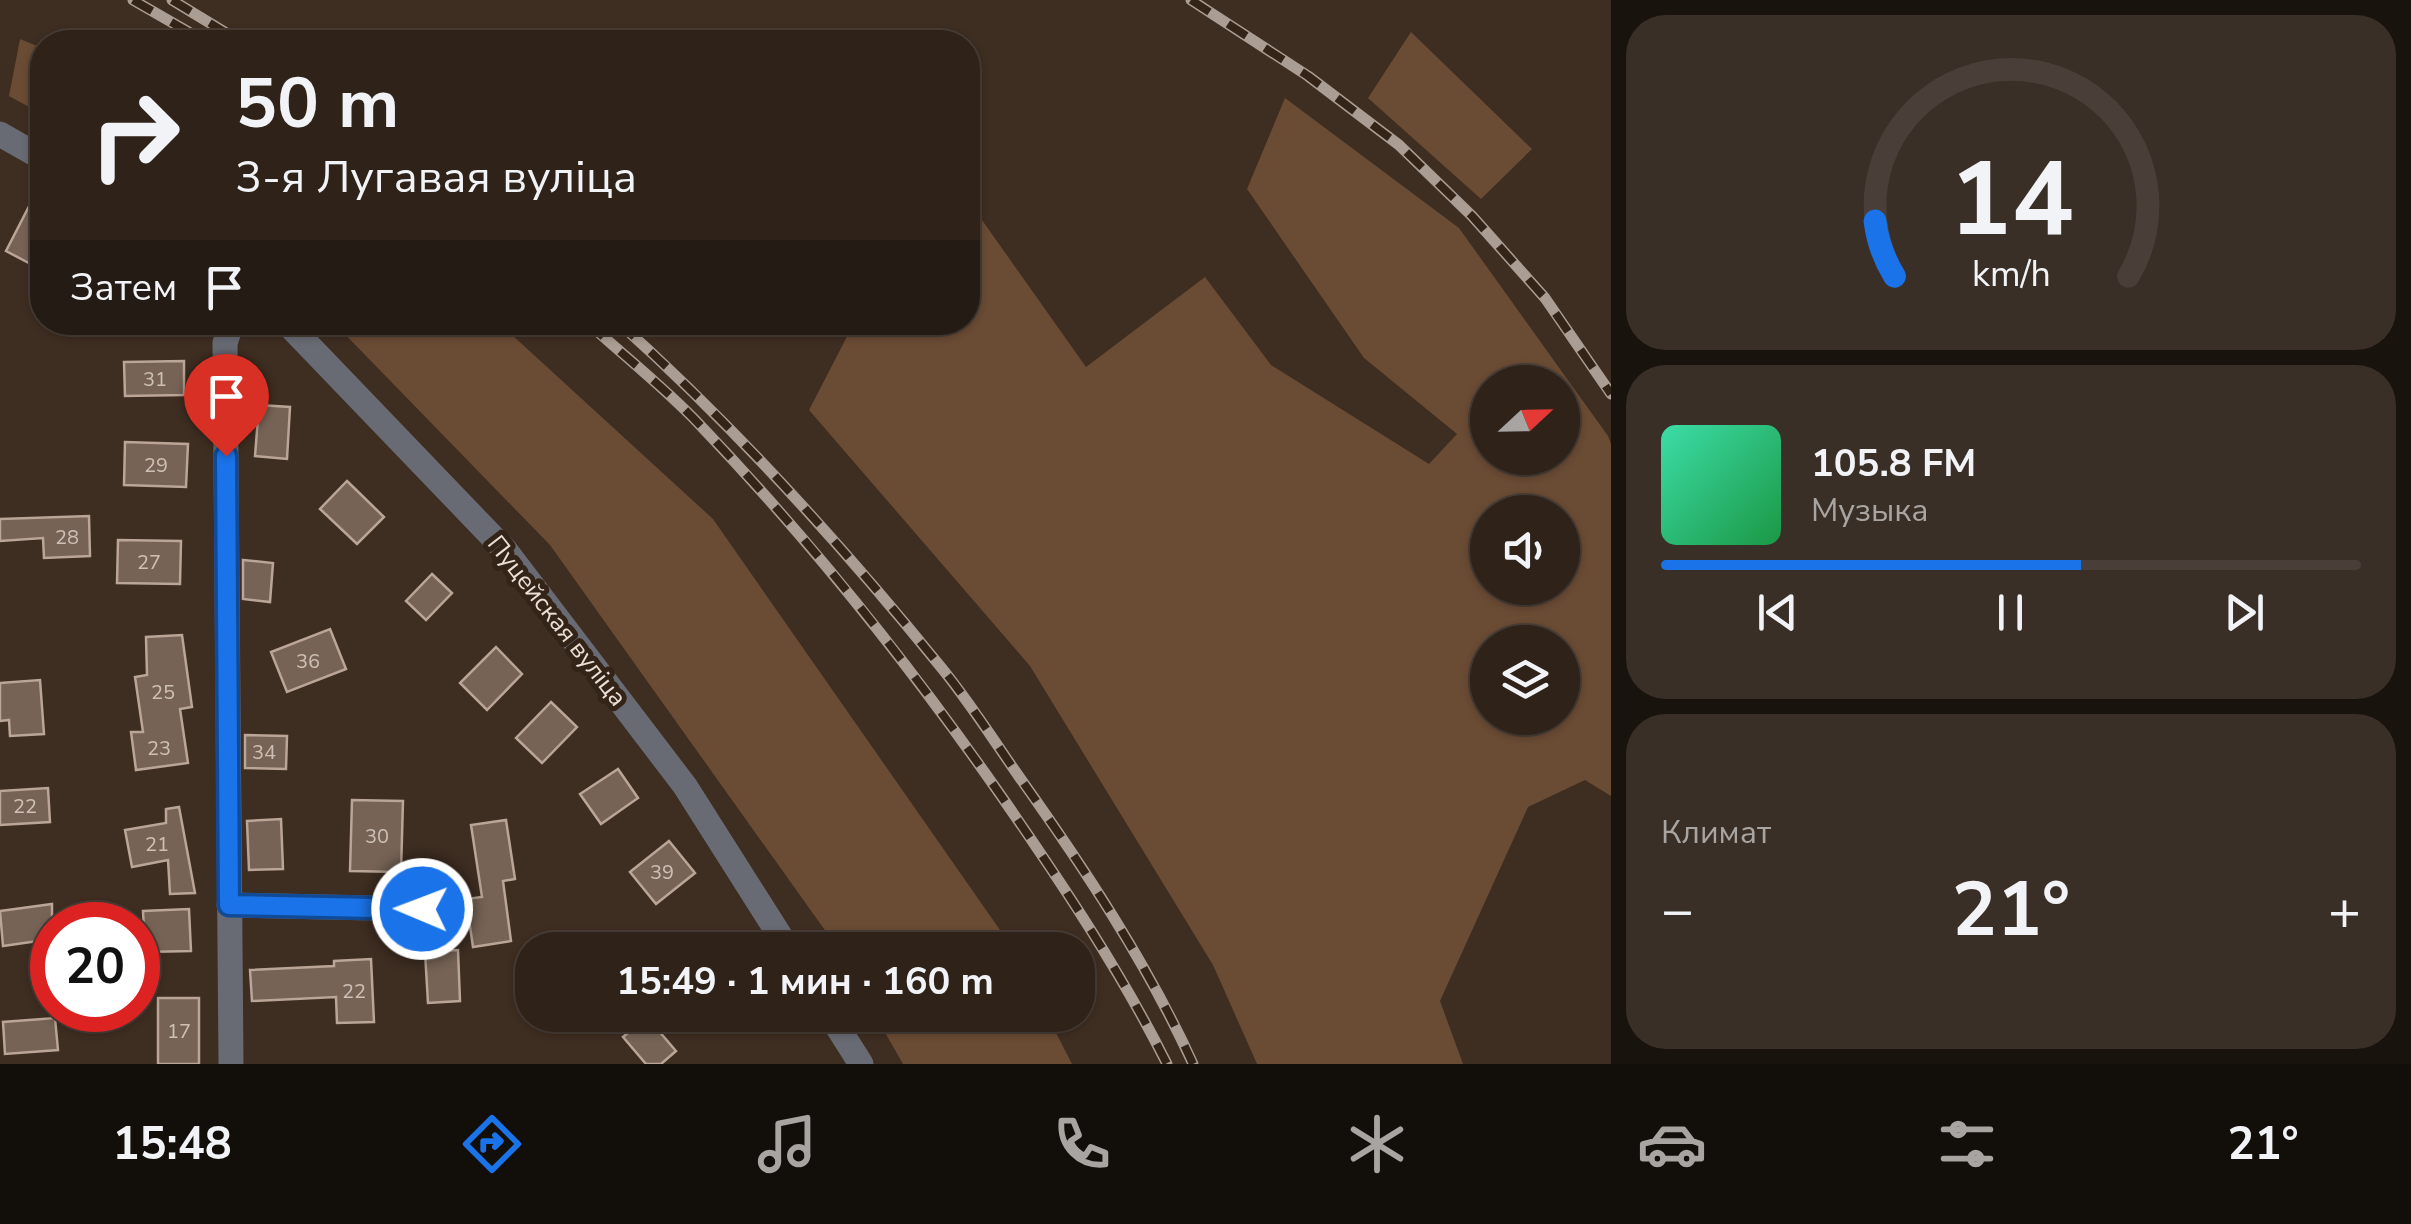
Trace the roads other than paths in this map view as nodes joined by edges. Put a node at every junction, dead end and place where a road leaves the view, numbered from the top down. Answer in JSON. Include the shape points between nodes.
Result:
{"nodes":[{"id":1,"x":0,"y":134,"type":"edge"},
{"id":2,"x":30,"y":151,"type":"edge"},
{"id":3,"x":227,"y":335,"type":"edge"},
{"id":4,"x":298,"y":335,"type":"edge"},
{"id":5,"x":229,"y":905,"type":"junction"},
{"id":6,"x":422,"y":909,"type":"dead end"},
{"id":7,"x":777,"y":932,"type":"edge"},
{"id":8,"x":840,"y":1032,"type":"edge"},
{"id":9,"x":230,"y":1064,"type":"edge"},
{"id":10,"x":860,"y":1064,"type":"edge"}],
"edges":[{"from":1,"to":2,"type":"street"},
{"from":3,"to":5,"type":"street"},
{"from":4,"to":7,"type":"street","name":"Пуцейская вуліца","via":[[506,551],[684,786]]},
{"from":5,"to":6,"type":"street"},
{"from":5,"to":9,"type":"street"},
{"from":8,"to":10,"type":"street"}]}
